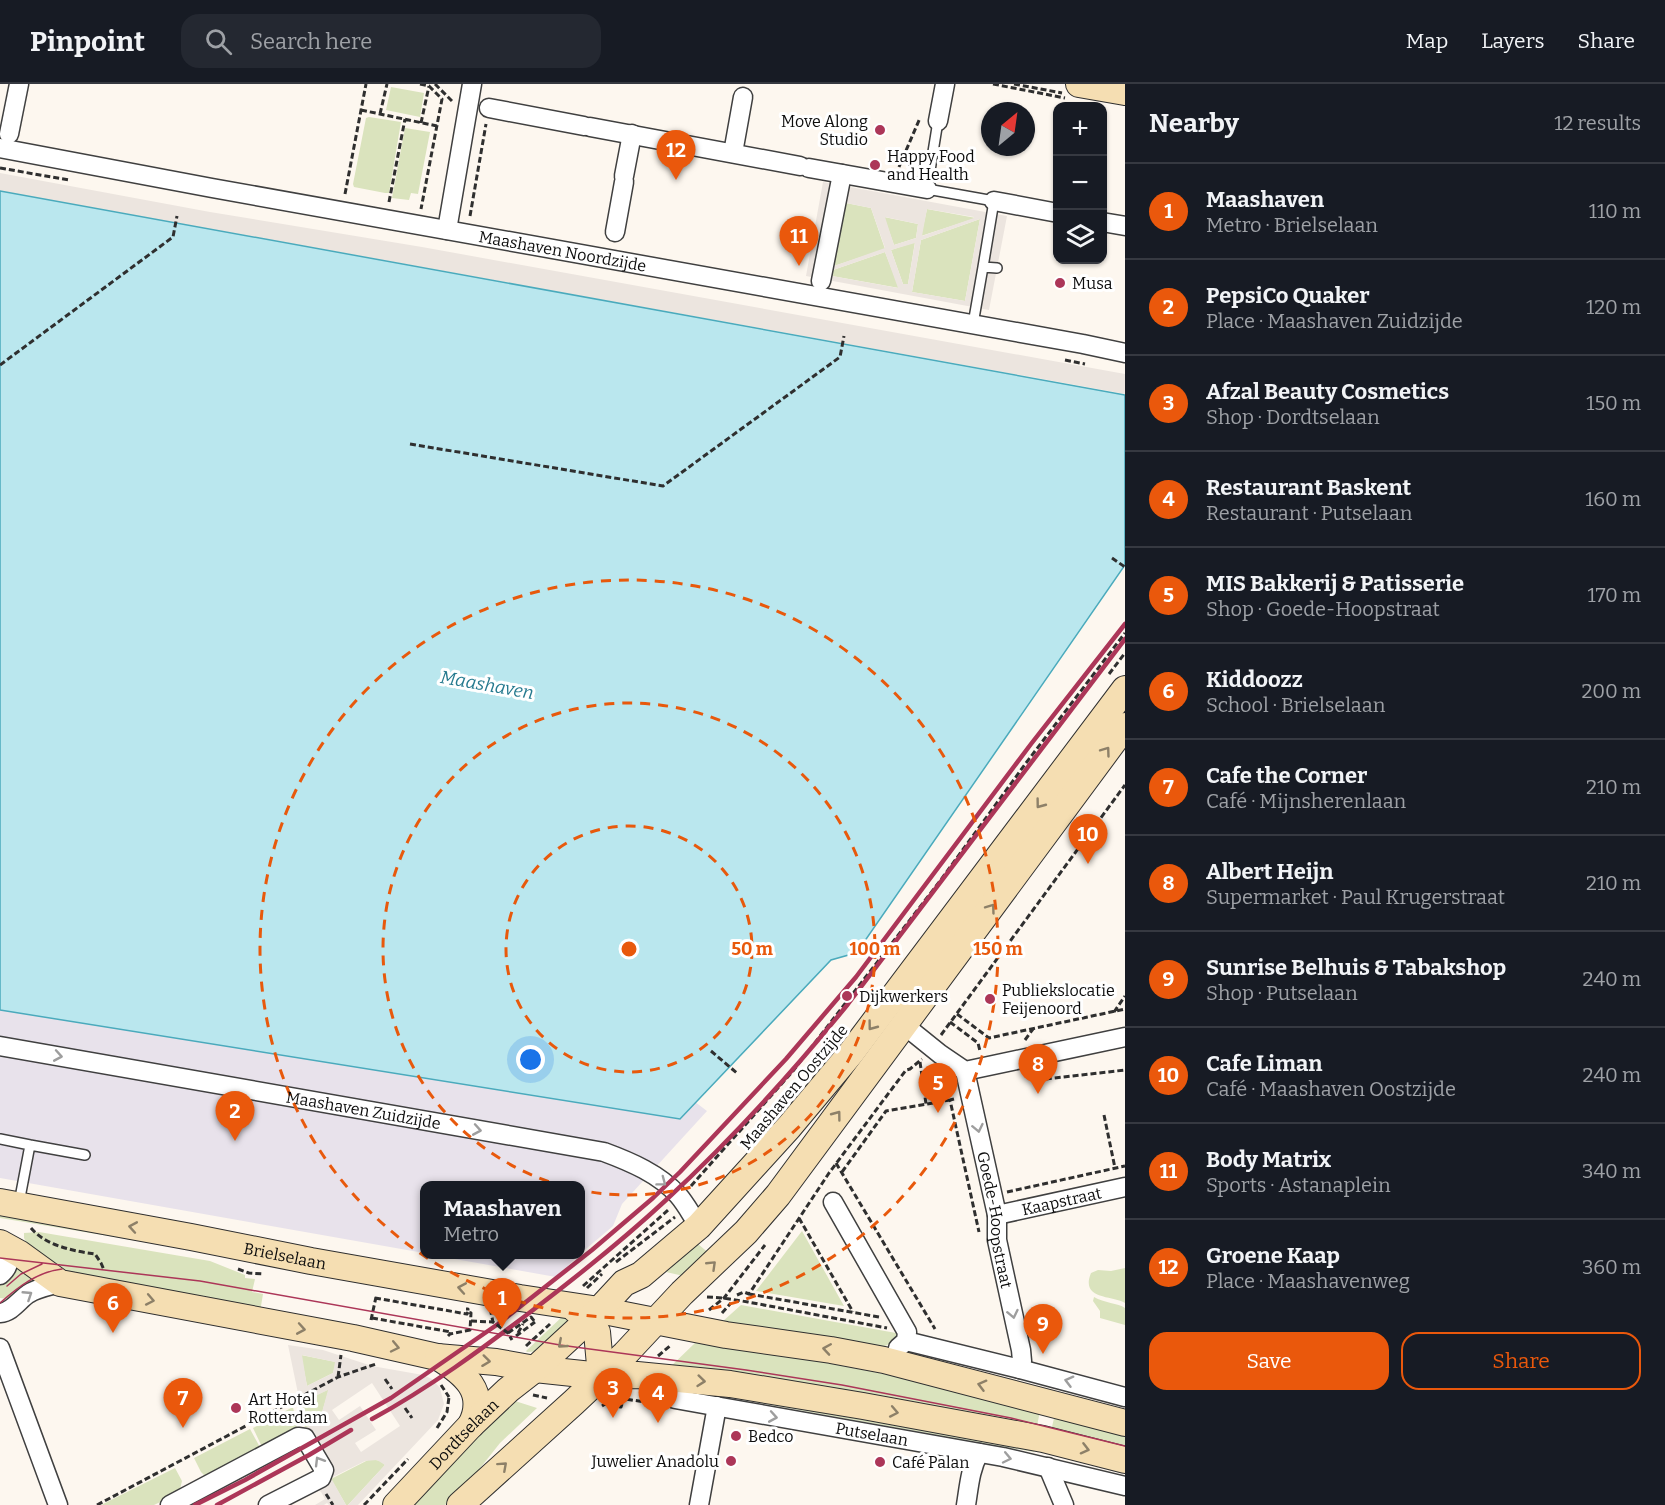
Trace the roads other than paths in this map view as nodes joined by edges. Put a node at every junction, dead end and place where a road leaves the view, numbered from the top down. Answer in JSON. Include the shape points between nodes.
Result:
{"nodes":[{"id":1,"x":19,"y":84,"type":"edge"},
{"id":2,"x":472,"y":84,"type":"edge"},
{"id":3,"x":945,"y":84,"type":"edge"},
{"id":4,"x":744,"y":91,"type":"edge"},
{"id":5,"x":1074,"y":92,"type":"edge"},
{"id":6,"x":1125,"y":92,"type":"edge"},
{"id":7,"x":489,"y":108,"type":"road end"},
{"id":8,"x":934,"y":120,"type":"joint"},
{"id":9,"x":632,"y":134,"type":"junction"},
{"id":10,"x":4,"y":141,"type":"edge"},
{"id":11,"x":733,"y":153,"type":"junction"},
{"id":12,"x":842,"y":174,"type":"junction"},
{"id":13,"x":927,"y":189,"type":"junction"},
{"id":14,"x":994,"y":201,"type":"junction"},
{"id":15,"x":1053,"y":212,"type":"edge"},
{"id":16,"x":1107,"y":223,"type":"edge"},
{"id":17,"x":1125,"y":226,"type":"edge"},
{"id":18,"x":447,"y":230,"type":"junction"},
{"id":19,"x":614,"y":238,"type":"dead end"},
{"id":20,"x":983,"y":267,"type":"junction"},
{"id":21,"x":997,"y":268,"type":"dead end"},
{"id":22,"x":821,"y":281,"type":"dead end"},
{"id":23,"x":972,"y":324,"type":"junction"},
{"id":24,"x":1125,"y":353,"type":"edge"},
{"id":25,"x":1115,"y":685,"type":"edge"},
{"id":26,"x":1125,"y":726,"type":"edge"},
{"id":27,"x":904,"y":1025,"type":"junction"},
{"id":28,"x":1125,"y":1037,"type":"edge"},
{"id":29,"x":0,"y":1046,"type":"edge"},
{"id":30,"x":965,"y":1071,"type":"junction"},
{"id":31,"x":0,"y":1139,"type":"edge"},
{"id":32,"x":30,"y":1145,"type":"junction"},
{"id":33,"x":85,"y":1155,"type":"dead end"},
{"id":34,"x":1125,"y":1187,"type":"edge"},
{"id":35,"x":833,"y":1202,"type":"dead end"},
{"id":36,"x":9,"y":1204,"type":"edge"},
{"id":37,"x":689,"y":1211,"type":"junction"},
{"id":38,"x":997,"y":1215,"type":"junction"},
{"id":39,"x":3,"y":1244,"type":"edge"},
{"id":40,"x":0,"y":1275,"type":"edge"},
{"id":41,"x":60,"y":1283,"type":"junction"},
{"id":42,"x":682,"y":1293,"type":"junction"},
{"id":43,"x":591,"y":1304,"type":"junction"},
{"id":44,"x":0,"y":1313,"type":"edge"},
{"id":45,"x":656,"y":1321,"type":"junction"},
{"id":46,"x":690,"y":1327,"type":"junction"},
{"id":47,"x":446,"y":1340,"type":"junction"},
{"id":48,"x":906,"y":1341,"type":"junction"},
{"id":49,"x":0,"y":1348,"type":"edge"},
{"id":50,"x":884,"y":1360,"type":"junction"},
{"id":51,"x":631,"y":1364,"type":"junction"},
{"id":52,"x":535,"y":1369,"type":"junction"},
{"id":53,"x":1020,"y":1369,"type":"junction"},
{"id":54,"x":601,"y":1376,"type":"junction"},
{"id":55,"x":669,"y":1378,"type":"junction"},
{"id":56,"x":1125,"y":1397,"type":"edge"},
{"id":57,"x":717,"y":1406,"type":"junction"},
{"id":58,"x":1125,"y":1423,"type":"edge"},
{"id":59,"x":471,"y":1425,"type":"junction"},
{"id":60,"x":979,"y":1453,"type":"junction"},
{"id":61,"x":1125,"y":1460,"type":"edge"},
{"id":62,"x":1048,"y":1467,"type":"junction"},
{"id":63,"x":1125,"y":1486,"type":"edge"},
{"id":64,"x":58,"y":1505,"type":"edge"},
{"id":65,"x":170,"y":1505,"type":"edge"},
{"id":66,"x":267,"y":1505,"type":"edge"},
{"id":67,"x":396,"y":1505,"type":"edge"},
{"id":68,"x":460,"y":1505,"type":"edge"},
{"id":69,"x":699,"y":1505,"type":"edge"},
{"id":70,"x":966,"y":1505,"type":"edge"},
{"id":71,"x":1064,"y":1505,"type":"edge"}],
"edges":[{"from":1,"to":10,"type":"street"},
{"from":2,"to":18,"type":"street"},
{"from":3,"to":8,"type":"street"},
{"from":4,"to":11,"type":"street"},
{"from":5,"to":6,"type":"main road"},
{"from":7,"to":9,"type":"street"},
{"from":8,"to":13,"type":"lane"},
{"from":9,"to":11,"type":"street"},
{"from":9,"to":19,"type":"street"},
{"from":10,"to":18,"type":"street","name":"Maashaven Noordzijde","via":[[212,188]]},
{"from":11,"to":12,"type":"street"},
{"from":12,"to":13,"type":"street"},
{"from":12,"to":22,"type":"street"},
{"from":13,"to":14,"type":"lane"},
{"from":14,"to":15,"type":"street"},
{"from":14,"to":20,"type":"lane"},
{"from":16,"to":17,"type":"street"},
{"from":18,"to":23,"type":"street","name":"Maashaven Noordzijde"},
{"from":20,"to":21,"type":"lane"},
{"from":20,"to":23,"type":"lane"},
{"from":23,"to":24,"type":"street","name":"Maashaven Noordzijde"},
{"from":25,"to":37,"type":"main road","name":"Maashaven Oostzijde","one_way":true,"via":[[851,1053],[789,1127]]},
{"from":27,"to":26,"type":"main road","one_way":true},
{"from":27,"to":30,"type":"street"},
{"from":42,"to":27,"type":"main road","one_way":true,"via":[[746,1232],[778,1195]]},
{"from":28,"to":30,"type":"street"},
{"from":29,"to":37,"type":"street","name":"Maashaven Zuidzijde","one_way":true,"via":[[604,1152],[650,1173],[676,1193]]},
{"from":30,"to":38,"type":"street","name":"Goede-Hoopstraat","one_way":true},
{"from":31,"to":32,"type":"lane"},
{"from":32,"to":33,"type":"lane"},
{"from":32,"to":36,"type":"lane"},
{"from":34,"to":38,"type":"street","name":"Kaapstraat"},
{"from":35,"to":48,"type":"street","via":[[907,1332]]},
{"from":43,"to":36,"type":"main road","name":"Brielselaan","one_way":true,"via":[[508,1296]]},
{"from":37,"to":43,"type":"main road","name":"Maashaven Oostzijde","via":[[641,1275]]},
{"from":38,"to":53,"type":"street","name":"Goede-Hoopstraat","one_way":true,"via":[[997,1240],[1021,1350]]},
{"from":39,"to":40,"type":"street","via":[[9,1260]]},
{"from":39,"to":41,"type":"main road"},
{"from":44,"to":41,"type":"street","one_way":true,"via":[[28,1294]]},
{"from":41,"to":47,"type":"main road","one_way":true,"via":[[354,1338]]},
{"from":42,"to":45,"type":"main road"},
{"from":42,"to":46,"type":"main road","via":[[683,1316]]},
{"from":43,"to":45,"type":"main road","name":"Brielselaan"},
{"from":43,"to":51,"type":"main road","via":[[617,1326]]},
{"from":43,"to":52,"type":"main road","name":"Dordtselaan","one_way":true},
{"from":43,"to":54,"type":"main road"},
{"from":45,"to":46,"type":"main road"},
{"from":45,"to":51,"type":"main road"},
{"from":50,"to":46,"type":"main road","one_way":true},
{"from":47,"to":52,"type":"main road","one_way":true,"via":[[496,1362]]},
{"from":47,"to":59,"type":"main road","via":[[455,1367],[476,1396],[478,1407]]},
{"from":48,"to":50,"type":"street"},
{"from":48,"to":53,"type":"street"},
{"from":49,"to":64,"type":"street"},
{"from":58,"to":50,"type":"main road","one_way":true},
{"from":51,"to":54,"type":"main road","name":"Putselaan"},
{"from":51,"to":55,"type":"main road","name":"Putselaan"},
{"from":52,"to":54,"type":"main road"},
{"from":52,"to":59,"type":"main road","name":"Dordtselaan"},
{"from":56,"to":53,"type":"street","one_way":true},
{"from":68,"to":54,"type":"main road","one_way":true},
{"from":55,"to":57,"type":"street","name":"Putselaan","via":[[675,1399]]},
{"from":55,"to":61,"type":"main road","name":"Putselaan","one_way":true,"via":[[863,1406],[1043,1439]]},
{"from":57,"to":60,"type":"street","name":"Putselaan","one_way":true},
{"from":57,"to":69,"type":"street"},
{"from":59,"to":67,"type":"main road","name":"Dordtselaan"},
{"from":60,"to":62,"type":"street","name":"Putselaan","one_way":true},
{"from":60,"to":70,"type":"street"},
{"from":62,"to":63,"type":"street","name":"Putselaan"},
{"from":62,"to":71,"type":"street"},
{"from":66,"to":65,"type":"street","one_way":true,"via":[[324,1473],[305,1438],[298,1437]]}]}
